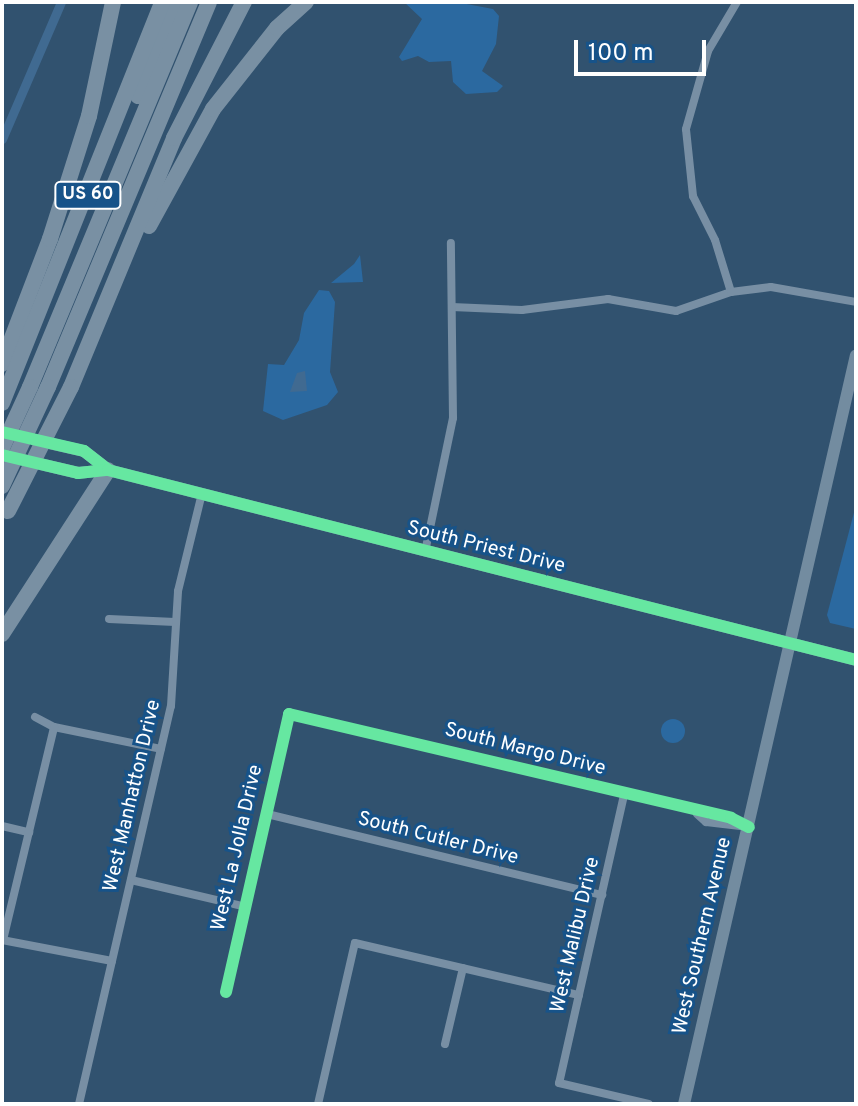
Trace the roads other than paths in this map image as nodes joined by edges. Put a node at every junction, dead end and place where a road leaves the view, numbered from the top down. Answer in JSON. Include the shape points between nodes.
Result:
{"nodes":[{"id":1,"x":113,"y":2,"type":"edge"},
{"id":2,"x":162,"y":2,"type":"edge"},
{"id":3,"x":177,"y":2,"type":"edge"},
{"id":4,"x":190,"y":2,"type":"edge"},
{"id":5,"x":209,"y":2,"type":"edge"},
{"id":6,"x":244,"y":2,"type":"edge"},
{"id":7,"x":306,"y":2,"type":"edge"},
{"id":8,"x":737,"y":2,"type":"edge"},
{"id":9,"x":451,"y":243,"type":"dead end"},
{"id":10,"x":731,"y":292,"type":"junction"},
{"id":11,"x":856,"y":302,"type":"edge"},
{"id":12,"x":452,"y":307,"type":"junction"},
{"id":13,"x":104,"y":308,"type":"junction"},
{"id":14,"x":856,"y":355,"type":"edge"},
{"id":15,"x":2,"y":364,"type":"edge"},
{"id":16,"x":9,"y":386,"type":"junction"},
{"id":17,"x":2,"y":403,"type":"edge"},
{"id":18,"x":850,"y":410,"type":"edge"},
{"id":19,"x":2,"y":432,"type":"edge"},
{"id":20,"x":2,"y":448,"type":"edge"},
{"id":21,"x":2,"y":455,"type":"edge"},
{"id":22,"x":108,"y":470,"type":"junction"},
{"id":23,"x":2,"y":486,"type":"edge"},
{"id":24,"x":202,"y":493,"type":"junction"},
{"id":25,"x":5,"y":516,"type":"edge"},
{"id":26,"x":425,"y":552,"type":"junction"},
{"id":27,"x":109,"y":619,"type":"dead end"},
{"id":28,"x":175,"y":622,"type":"junction"},
{"id":29,"x":2,"y":634,"type":"edge"},
{"id":30,"x":791,"y":644,"type":"junction"},
{"id":31,"x":856,"y":660,"type":"edge"},
{"id":32,"x":289,"y":714,"type":"joint"},
{"id":33,"x":35,"y":717,"type":"dead end"},
{"id":34,"x":54,"y":727,"type":"junction"},
{"id":35,"x":161,"y":749,"type":"junction"},
{"id":36,"x":624,"y":795,"type":"junction"},
{"id":37,"x":267,"y":814,"type":"junction"},
{"id":38,"x":2,"y":826,"type":"edge"},
{"id":39,"x":749,"y":827,"type":"junction"},
{"id":40,"x":29,"y":832,"type":"junction"},
{"id":41,"x":131,"y":880,"type":"junction"},
{"id":42,"x":602,"y":895,"type":"junction"},
{"id":43,"x":246,"y":907,"type":"junction"},
{"id":44,"x":3,"y":940,"type":"edge"},
{"id":45,"x":112,"y":961,"type":"junction"},
{"id":46,"x":463,"y":968,"type":"junction"},
{"id":47,"x":226,"y":992,"type":"dead end"},
{"id":48,"x":579,"y":995,"type":"junction"},
{"id":49,"x":445,"y":1044,"type":"dead end"},
{"id":50,"x":79,"y":1104,"type":"edge"},
{"id":51,"x":318,"y":1104,"type":"edge"},
{"id":52,"x":649,"y":1104,"type":"edge"},
{"id":53,"x":684,"y":1104,"type":"edge"}],
"edges":[{"from":1,"to":15,"type":"highway","via":[[89,116]]},
{"from":2,"to":16,"type":"highway","number":"US 60"},
{"from":3,"to":16,"type":"highway","via":[[72,260]]},
{"from":4,"to":20,"type":"highway","bridge":true},
{"from":5,"to":23,"type":"highway","bridge":true},
{"from":6,"to":13,"type":"highway","number":"US 60","via":[[198,87]]},
{"from":7,"to":13,"type":"highway","via":[[277,28],[213,109]]},
{"from":8,"to":10,"type":"street","via":[[708,51],[686,129],[693,196],[715,240]]},
{"from":9,"to":12,"type":"street"},
{"from":10,"to":11,"type":"street","via":[[788,288]]},
{"from":10,"to":12,"type":"street","via":[[676,311],[608,299],[522,310]]},
{"from":12,"to":26,"type":"street","via":[[453,418]]},
{"from":13,"to":25,"type":"highway","number":"US 60","bridge":true,"via":[[71,387]]},
{"from":14,"to":18,"type":"main road","name":"West Southern Avenue"},
{"from":16,"to":17,"type":"highway","number":"US 60"},
{"from":18,"to":30,"type":"main road","name":"West Southern Avenue"},
{"from":19,"to":22,"type":"main road","name":"South Priest Drive","via":[[84,451]]},
{"from":21,"to":22,"type":"main road","name":"South Priest Drive","via":[[78,473]]},
{"from":22,"to":24,"type":"main road","name":"South Priest Drive"},
{"from":22,"to":29,"type":"highway"},
{"from":24,"to":26,"type":"main road","name":"South Priest Drive"},
{"from":24,"to":28,"type":"street","name":"West Manhatton Drive"},
{"from":26,"to":30,"type":"main road","name":"South Priest Drive"},
{"from":27,"to":28,"type":"street"},
{"from":28,"to":35,"type":"street","name":"West Manhatton Drive","via":[[173,687]]},
{"from":30,"to":31,"type":"main road","name":"South Priest Drive"},
{"from":30,"to":39,"type":"main road","name":"West Southern Avenue"},
{"from":32,"to":36,"type":"street","name":"South Margo Drive"},
{"from":32,"to":37,"type":"street","name":"West La Jolla Drive"},
{"from":33,"to":34,"type":"street"},
{"from":34,"to":35,"type":"street"},
{"from":34,"to":40,"type":"street"},
{"from":35,"to":41,"type":"street","name":"West Manhatton Drive"},
{"from":36,"to":39,"type":"street","name":"South Margo Drive","via":[[731,818]]},
{"from":36,"to":42,"type":"street","name":"West Malibu Drive"},
{"from":37,"to":42,"type":"street","name":"South Cutler Drive"},
{"from":37,"to":43,"type":"street","name":"West La Jolla Drive"},
{"from":38,"to":40,"type":"street"},
{"from":39,"to":53,"type":"main road","name":"West Southern Avenue"},
{"from":40,"to":44,"type":"street"},
{"from":41,"to":43,"type":"street"},
{"from":41,"to":45,"type":"street","name":"West Manhatton Drive"},
{"from":42,"to":48,"type":"street","name":"West Malibu Drive"},
{"from":43,"to":47,"type":"street","name":"West La Jolla Drive"},
{"from":44,"to":45,"type":"street"},
{"from":45,"to":50,"type":"street","name":"West Manhatton Drive"},
{"from":46,"to":48,"type":"street"},
{"from":46,"to":49,"type":"street"},
{"from":46,"to":51,"type":"street","via":[[355,943]]},
{"from":48,"to":52,"type":"street","name":"West Malibu Drive","via":[[559,1083]]}]}
